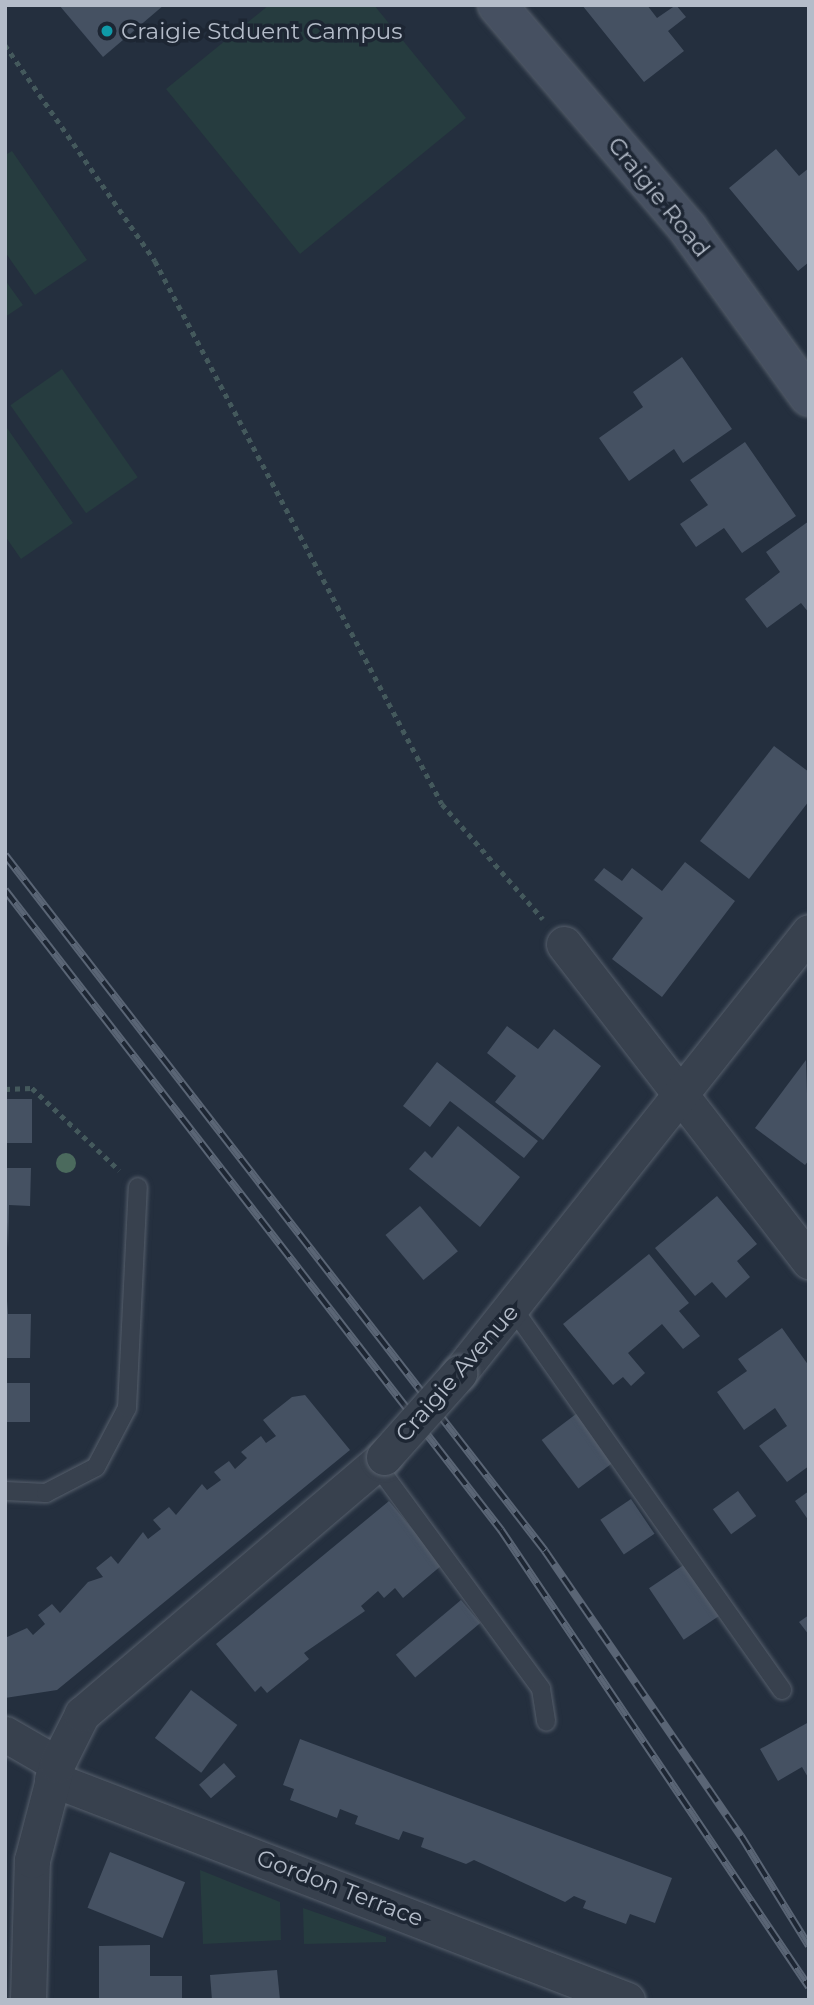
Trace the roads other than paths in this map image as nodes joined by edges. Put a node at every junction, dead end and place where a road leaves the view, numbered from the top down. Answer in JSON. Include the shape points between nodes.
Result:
{"nodes":[{"id":1,"x":497,"y":5,"type":"edge"},
{"id":2,"x":809,"y":397,"type":"edge"},
{"id":3,"x":809,"y":933,"type":"edge"},
{"id":4,"x":564,"y":944,"type":"road end"},
{"id":5,"x":680,"y":1101,"type":"junction"},
{"id":6,"x":138,"y":1187,"type":"road end"},
{"id":7,"x":809,"y":1261,"type":"edge"},
{"id":8,"x":514,"y":1310,"type":"junction"},
{"id":9,"x":380,"y":1460,"type":"junction"},
{"id":10,"x":5,"y":1491,"type":"edge"},
{"id":11,"x":782,"y":1690,"type":"dead end"},
{"id":12,"x":546,"y":1722,"type":"dead end"},
{"id":13,"x":5,"y":1734,"type":"edge"},
{"id":14,"x":54,"y":1772,"type":"junction"},
{"id":15,"x":28,"y":2000,"type":"edge"},
{"id":16,"x":627,"y":2000,"type":"edge"}],
"edges":[{"from":1,"to":2,"type":"main road","name":"Craigie Road","via":[[688,229]]},
{"from":3,"to":5,"type":"street","name":"Craigie Avenue"},
{"from":4,"to":5,"type":"street"},
{"from":5,"to":7,"type":"street"},
{"from":5,"to":8,"type":"street","name":"Craigie Avenue"},
{"from":6,"to":10,"type":"lane","via":[[127,1408],[96,1467],[46,1493]]},
{"from":8,"to":9,"type":"street","name":"Craigie Avenue","bridge":true},
{"from":8,"to":11,"type":"lane"},
{"from":9,"to":12,"type":"lane","via":[[541,1689]]},
{"from":9,"to":14,"type":"street","name":"Craigie Avenue","via":[[82,1714]]},
{"from":13,"to":14,"type":"street","name":"Gordon Terrace"},
{"from":14,"to":15,"type":"street","name":"Craigie Avenue","via":[[32,1860]]},
{"from":14,"to":16,"type":"street","name":"Gordon Terrace"}]}
